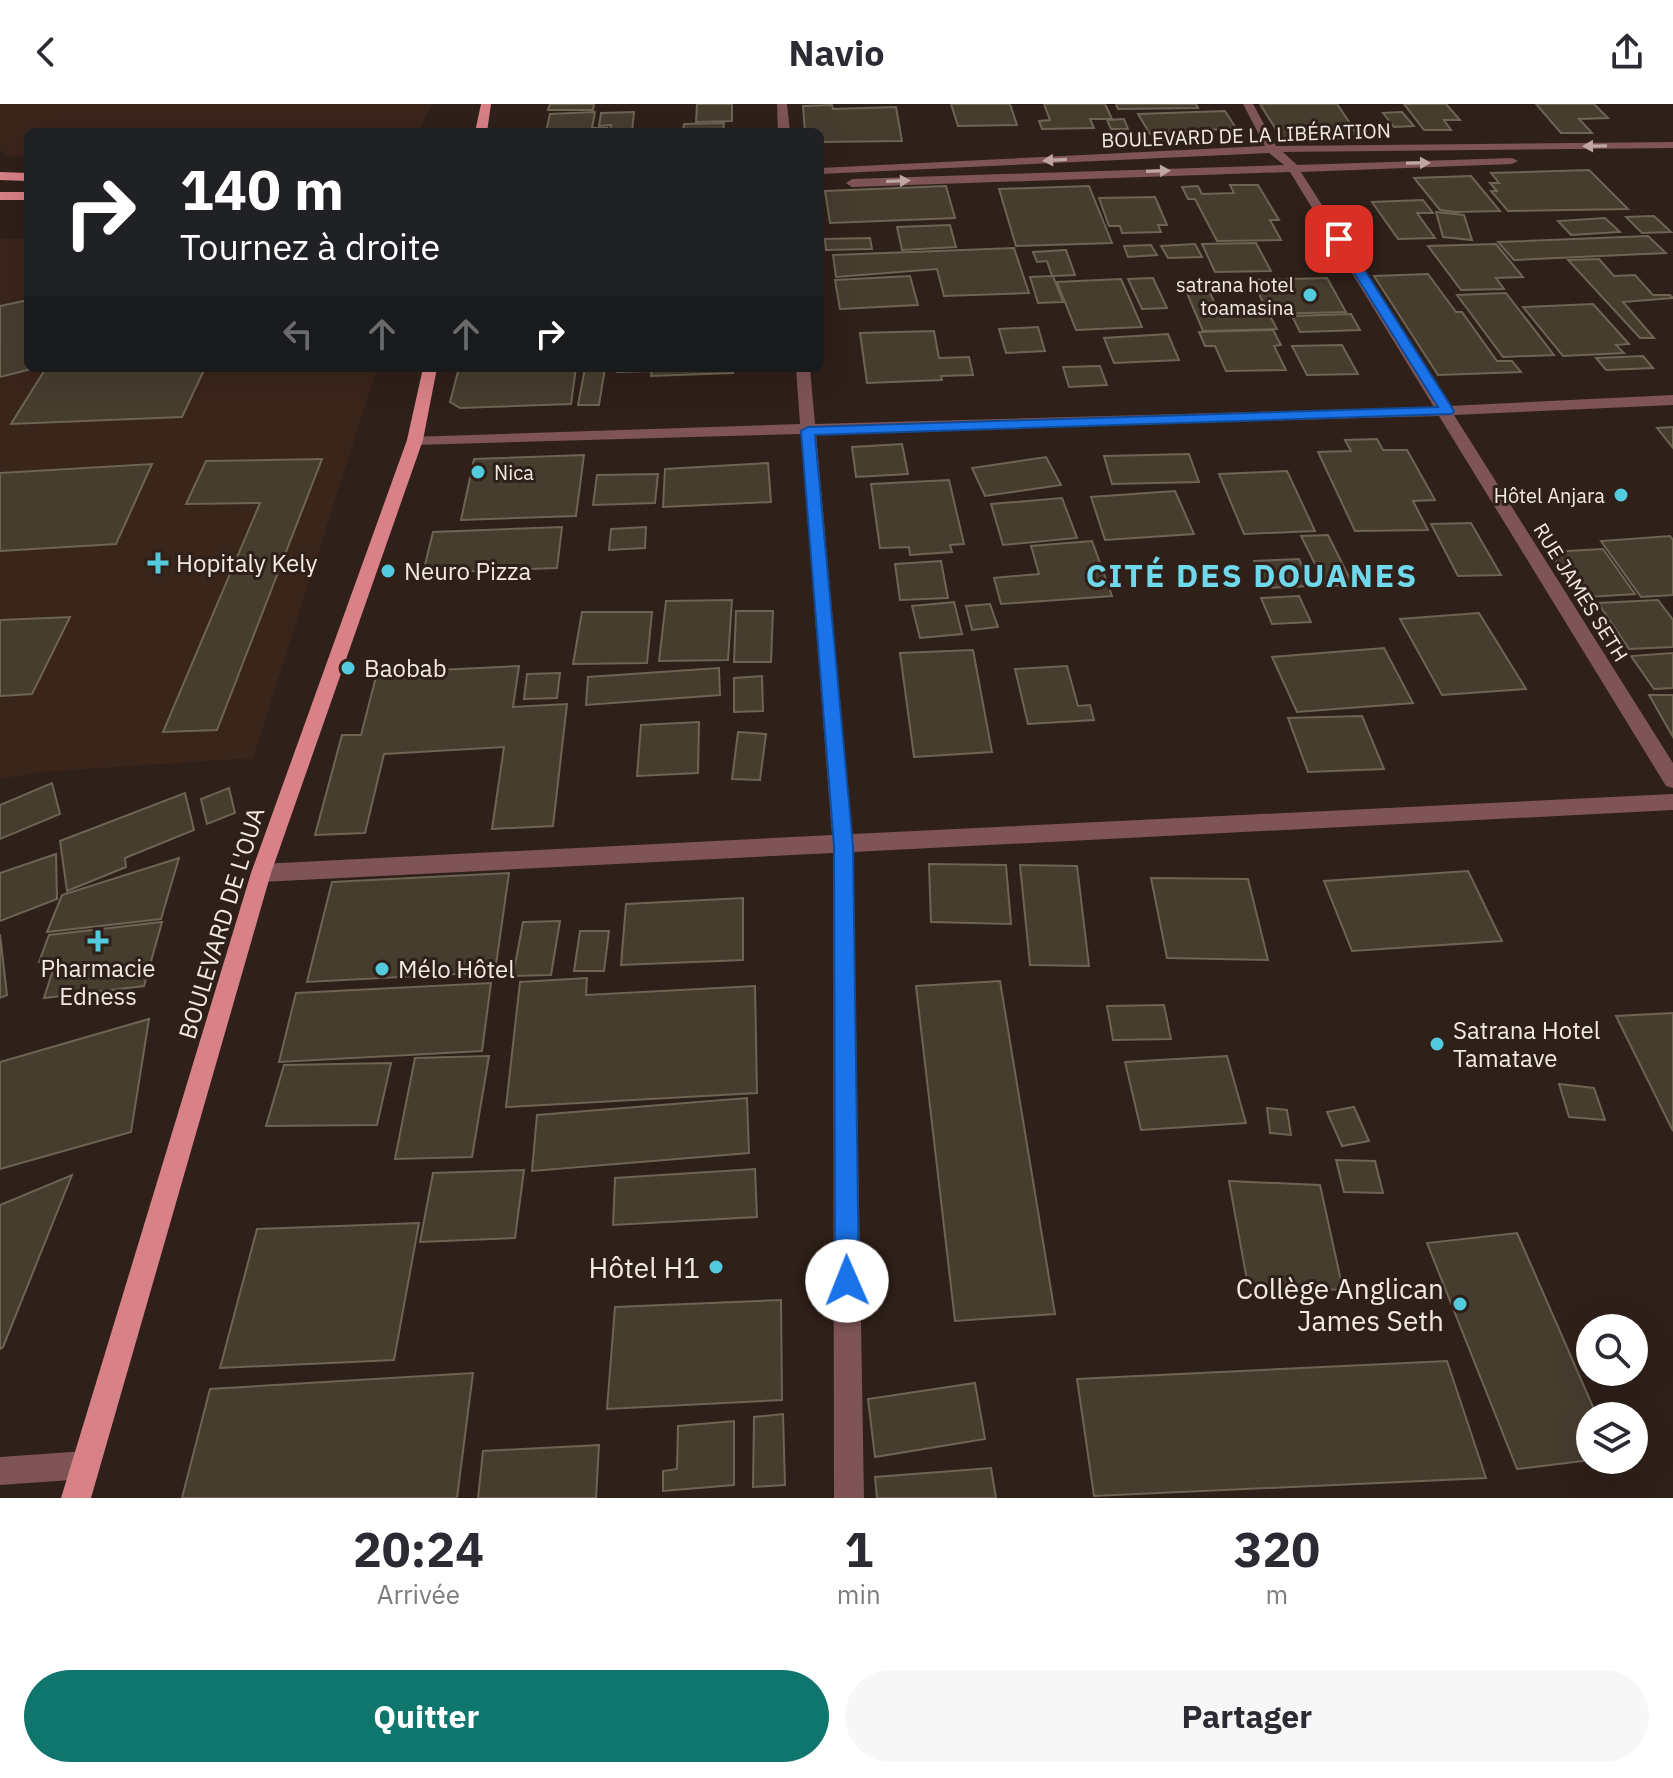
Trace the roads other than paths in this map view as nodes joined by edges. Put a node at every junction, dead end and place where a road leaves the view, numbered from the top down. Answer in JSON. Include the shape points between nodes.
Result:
{"nodes":[{"id":1,"x":486,"y":104,"type":"edge"},
{"id":2,"x":782,"y":104,"type":"edge"},
{"id":3,"x":1248,"y":104,"type":"edge"},
{"id":4,"x":482,"y":128,"type":"edge"},
{"id":5,"x":784,"y":128,"type":"edge"},
{"id":6,"x":1673,"y":145,"type":"edge"},
{"id":7,"x":1272,"y":149,"type":"junction"},
{"id":8,"x":1673,"y":157,"type":"edge"},
{"id":9,"x":1292,"y":166,"type":"junction"},
{"id":10,"x":824,"y":171,"type":"edge"},
{"id":11,"x":0,"y":176,"type":"edge"},
{"id":12,"x":24,"y":177,"type":"edge"},
{"id":13,"x":824,"y":184,"type":"edge"},
{"id":14,"x":0,"y":196,"type":"edge"},
{"id":15,"x":24,"y":196,"type":"edge"},
{"id":16,"x":429,"y":372,"type":"edge"},
{"id":17,"x":803,"y":372,"type":"edge"},
{"id":18,"x":1673,"y":400,"type":"edge"},
{"id":19,"x":1447,"y":411,"type":"junction"},
{"id":20,"x":808,"y":431,"type":"junction"},
{"id":21,"x":415,"y":440,"type":"junction"},
{"id":22,"x":1673,"y":780,"type":"edge"},
{"id":23,"x":1673,"y":802,"type":"edge"},
{"id":24,"x":843,"y":846,"type":"junction"},
{"id":25,"x":261,"y":873,"type":"junction"},
{"id":26,"x":85,"y":1465,"type":"junction"},
{"id":27,"x":0,"y":1471,"type":"edge"},
{"id":28,"x":76,"y":1498,"type":"edge"},
{"id":29,"x":849,"y":1498,"type":"edge"}],
"edges":[{"from":1,"to":4,"type":"main road"},
{"from":2,"to":5,"type":"street"},
{"from":3,"to":7,"type":"street","name":"RUE JAMES SETH"},
{"from":6,"to":7,"type":"street","name":"BOULEVARD DE LA LIBÉRATION","one_way":true},
{"from":7,"to":9,"type":"street","name":"RUE JAMES SETH"},
{"from":7,"to":10,"type":"street","name":"BOULEVARD DE LA LIBÉRATION","one_way":true},
{"from":9,"to":8,"type":"street","name":"BOULEVARD DE LA LIBÉRATION","one_way":true},
{"from":13,"to":9,"type":"street","name":"BOULEVARD DE LA LIBÉRATION","one_way":true},
{"from":9,"to":19,"type":"street","name":"RUE JAMES SETH"},
{"from":11,"to":12,"type":"main road"},
{"from":14,"to":15,"type":"main road"},
{"from":16,"to":21,"type":"main road","name":"BOULEVARD DE L'OUA"},
{"from":17,"to":20,"type":"street"},
{"from":18,"to":19,"type":"street"},
{"from":19,"to":20,"type":"street"},
{"from":19,"to":22,"type":"street","name":"RUE JAMES SETH"},
{"from":20,"to":21,"type":"street"},
{"from":20,"to":24,"type":"street"},
{"from":21,"to":25,"type":"main road","name":"BOULEVARD DE L'OUA"},
{"from":23,"to":24,"type":"street"},
{"from":24,"to":25,"type":"street"},
{"from":24,"to":29,"type":"street"},
{"from":25,"to":26,"type":"main road","name":"BOULEVARD DE L'OUA"},
{"from":26,"to":27,"type":"street"},
{"from":26,"to":28,"type":"main road","name":"BOULEVARD DE L'OUA"}]}
